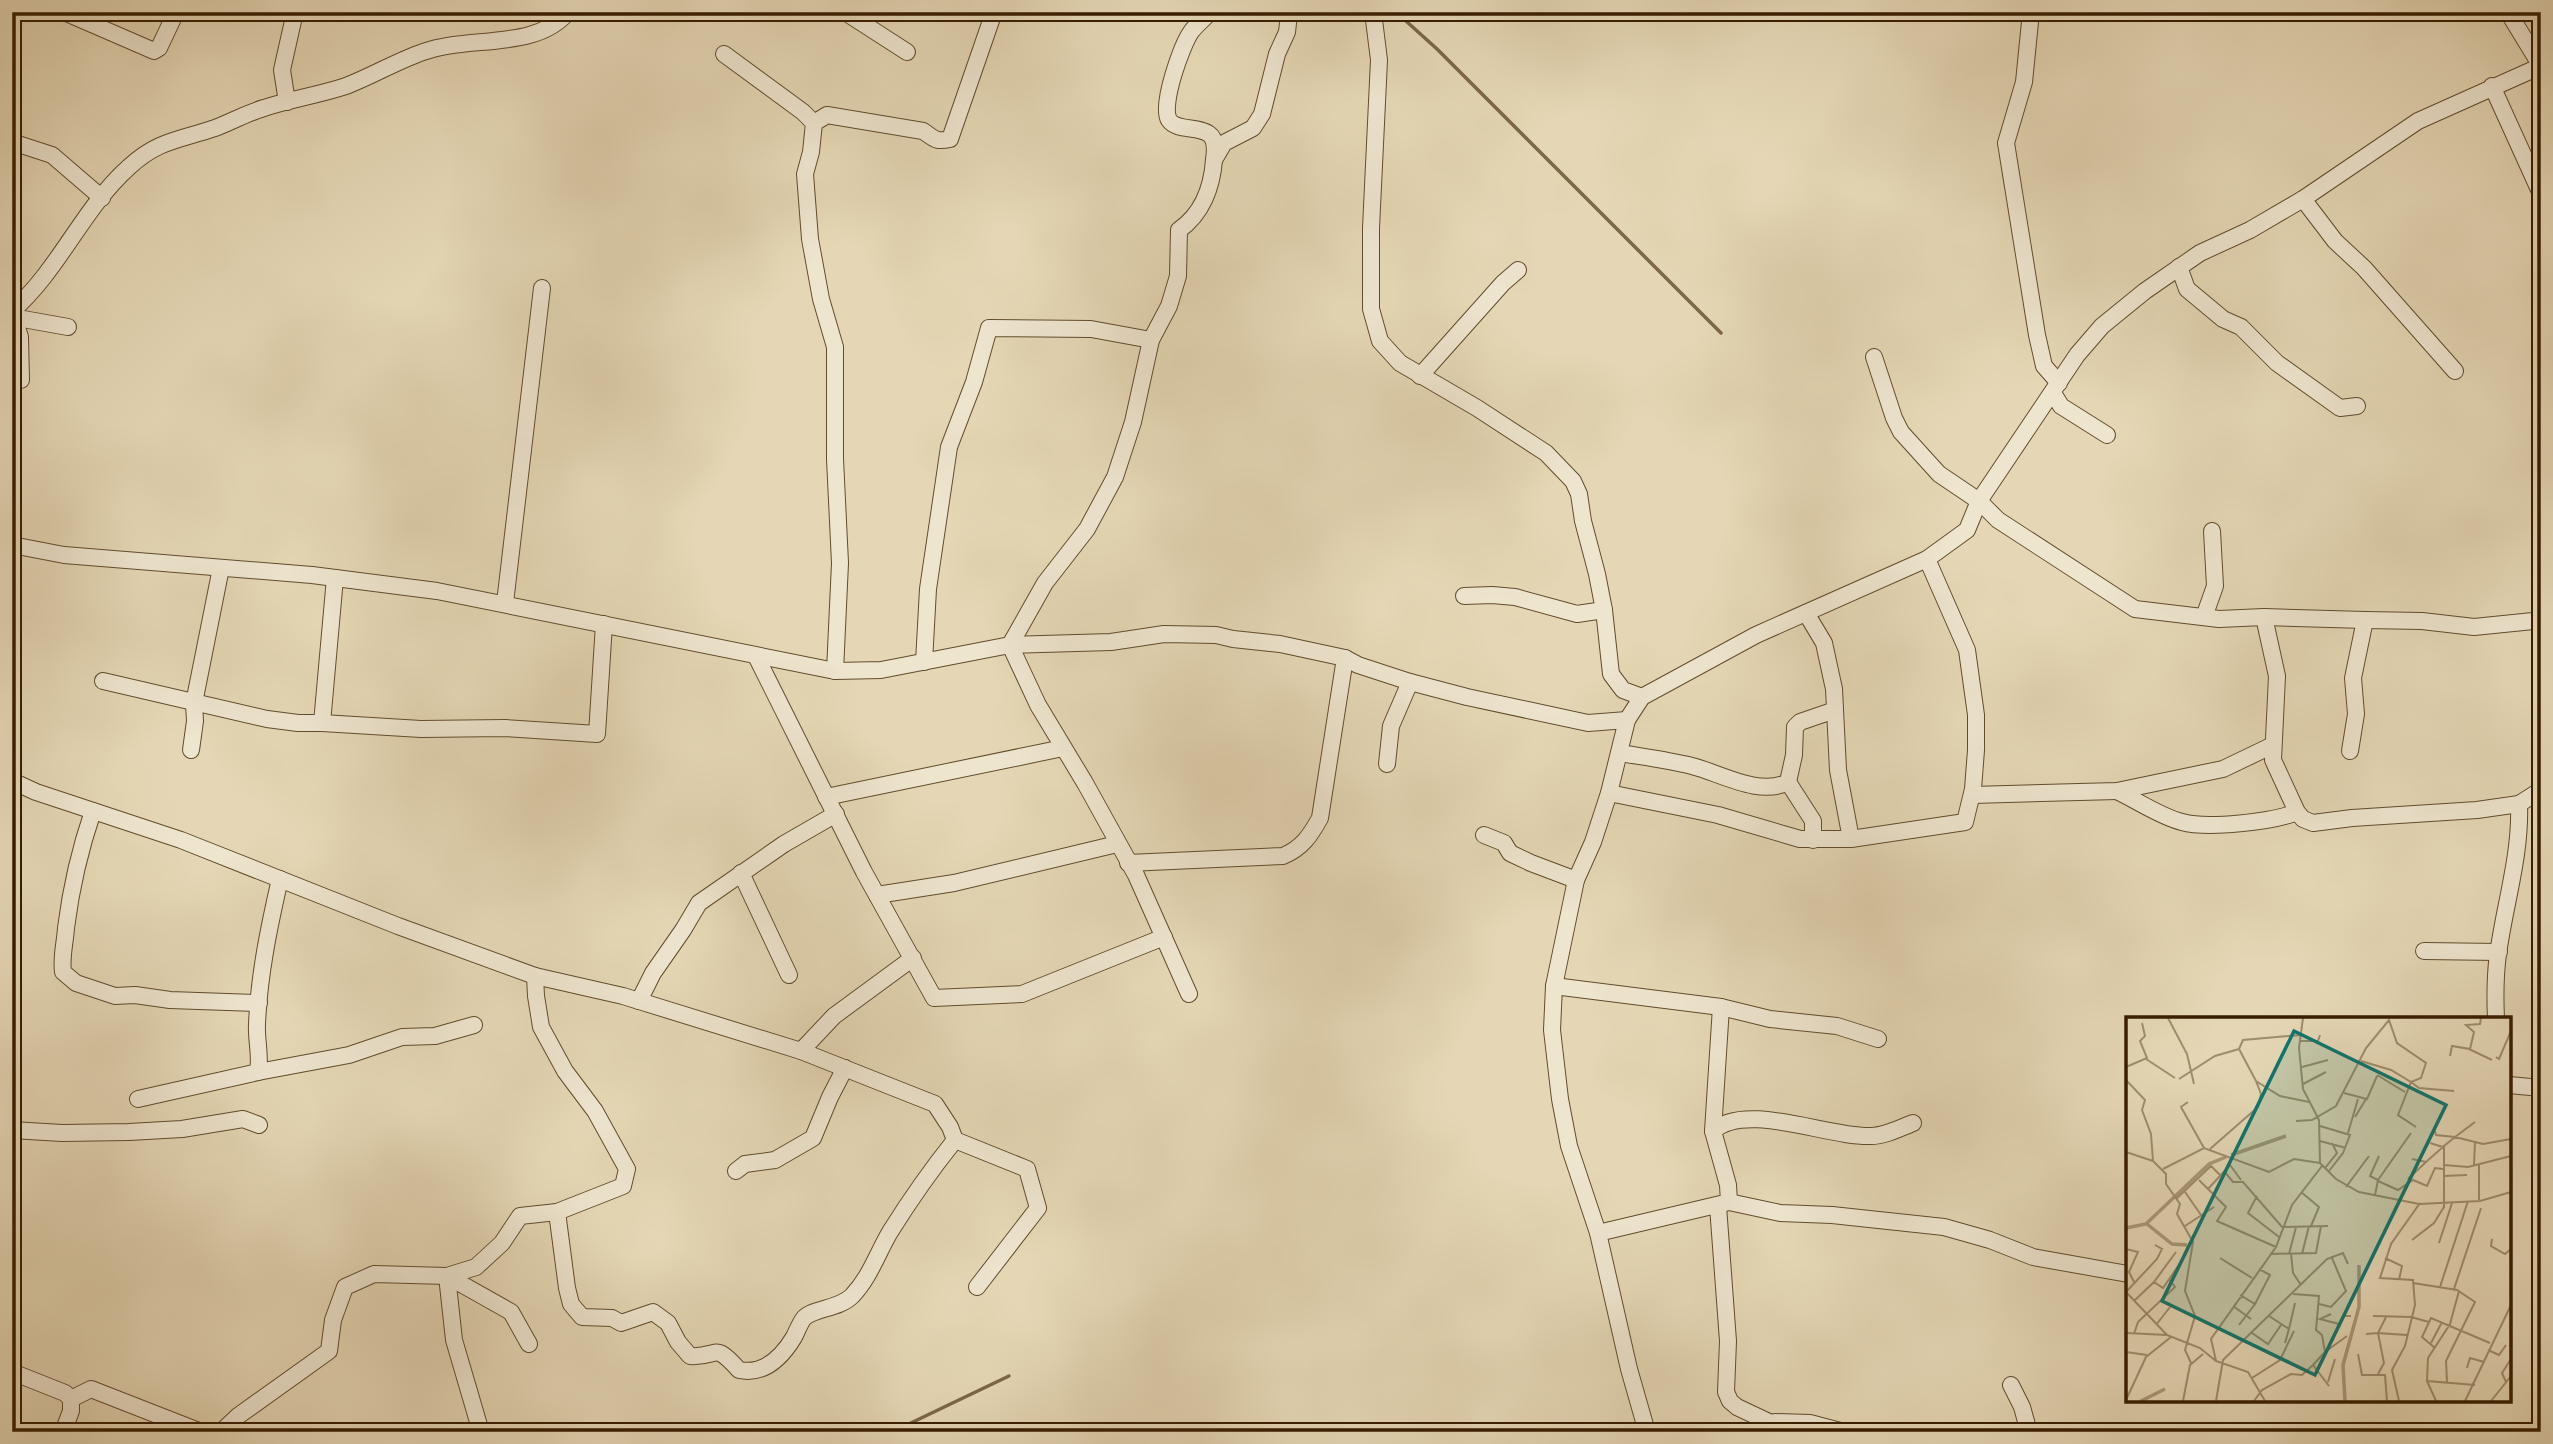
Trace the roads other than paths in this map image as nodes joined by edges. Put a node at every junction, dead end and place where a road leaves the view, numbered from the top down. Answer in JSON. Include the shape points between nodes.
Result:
{"nodes":[{"id":1,"x":64,"y":12,"type":"edge"},
{"id":2,"x":176,"y":12,"type":"edge"},
{"id":3,"x":295,"y":12,"type":"edge"},
{"id":4,"x":845,"y":12,"type":"edge"},
{"id":5,"x":994,"y":12,"type":"edge"},
{"id":6,"x":1210,"y":12,"type":"edge"},
{"id":7,"x":1286,"y":12,"type":"edge"},
{"id":8,"x":1373,"y":12,"type":"edge"},
{"id":9,"x":2031,"y":12,"type":"edge"},
{"id":10,"x":2508,"y":12,"type":"edge"},
{"id":11,"x":566,"y":14,"type":"edge"},
{"id":12,"x":907,"y":51,"type":"dead end"},
{"id":13,"x":724,"y":54,"type":"dead end"},
{"id":14,"x":2541,"y":66,"type":"edge"},
{"id":15,"x":2492,"y":86,"type":"junction"},
{"id":16,"x":287,"y":102,"type":"junction"},
{"id":17,"x":814,"y":123,"type":"junction"},
{"id":18,"x":12,"y":142,"type":"edge"},
{"id":19,"x":1214,"y":160,"type":"junction"},
{"id":20,"x":2541,"y":194,"type":"edge"},
{"id":21,"x":102,"y":198,"type":"junction"},
{"id":22,"x":2303,"y":199,"type":"junction"},
{"id":23,"x":2179,"y":267,"type":"junction"},
{"id":24,"x":1518,"y":271,"type":"dead end"},
{"id":25,"x":542,"y":288,"type":"dead end"},
{"id":26,"x":13,"y":315,"type":"edge"},
{"id":27,"x":68,"y":327,"type":"dead end"},
{"id":28,"x":1151,"y":340,"type":"junction"},
{"id":29,"x":1874,"y":357,"type":"dead end"},
{"id":30,"x":2455,"y":371,"type":"dead end"},
{"id":31,"x":1420,"y":376,"type":"junction"},
{"id":32,"x":21,"y":380,"type":"dead end"},
{"id":33,"x":2056,"y":388,"type":"junction"},
{"id":34,"x":2357,"y":406,"type":"dead end"},
{"id":35,"x":2107,"y":435,"type":"dead end"},
{"id":36,"x":1979,"y":501,"type":"junction"},
{"id":37,"x":2212,"y":531,"type":"dead end"},
{"id":38,"x":12,"y":545,"type":"edge"},
{"id":39,"x":1927,"y":559,"type":"junction"},
{"id":40,"x":221,"y":568,"type":"junction"},
{"id":41,"x":335,"y":578,"type":"junction"},
{"id":42,"x":1464,"y":596,"type":"dead end"},
{"id":43,"x":505,"y":603,"type":"junction"},
{"id":44,"x":1604,"y":610,"type":"junction"},
{"id":45,"x":1806,"y":613,"type":"junction"},
{"id":46,"x":2204,"y":617,"type":"junction"},
{"id":47,"x":2264,"y":617,"type":"junction"},
{"id":48,"x":2365,"y":620,"type":"junction"},
{"id":49,"x":2541,"y":623,"type":"edge"},
{"id":50,"x":604,"y":624,"type":"junction"},
{"id":51,"x":1010,"y":645,"type":"junction"},
{"id":52,"x":756,"y":656,"type":"junction"},
{"id":53,"x":1345,"y":657,"type":"junction"},
{"id":54,"x":924,"y":662,"type":"junction"},
{"id":55,"x":835,"y":671,"type":"junction"},
{"id":56,"x":103,"y":681,"type":"dead end"},
{"id":57,"x":1410,"y":682,"type":"junction"},
{"id":58,"x":1642,"y":697,"type":"junction"},
{"id":59,"x":194,"y":703,"type":"junction"},
{"id":60,"x":1835,"y":710,"type":"junction"},
{"id":61,"x":1627,"y":720,"type":"junction"},
{"id":62,"x":322,"y":723,"type":"junction"},
{"id":63,"x":2273,"y":746,"type":"junction"},
{"id":64,"x":1063,"y":748,"type":"junction"},
{"id":65,"x":191,"y":750,"type":"dead end"},
{"id":66,"x":2350,"y":751,"type":"dead end"},
{"id":67,"x":1620,"y":752,"type":"junction"},
{"id":68,"x":1387,"y":764,"type":"dead end"},
{"id":69,"x":12,"y":781,"type":"edge"},
{"id":70,"x":1788,"y":782,"type":"junction"},
{"id":71,"x":2541,"y":790,"type":"edge"},
{"id":72,"x":2117,"y":791,"type":"junction"},
{"id":73,"x":1609,"y":793,"type":"junction"},
{"id":74,"x":1972,"y":795,"type":"junction"},
{"id":75,"x":826,"y":797,"type":"junction"},
{"id":76,"x":2519,"y":804,"type":"junction"},
{"id":77,"x":93,"y":811,"type":"junction"},
{"id":78,"x":2297,"y":812,"type":"junction"},
{"id":79,"x":836,"y":814,"type":"junction"},
{"id":80,"x":1484,"y":835,"type":"dead end"},
{"id":81,"x":1851,"y":839,"type":"junction"},
{"id":82,"x":1813,"y":840,"type":"junction"},
{"id":83,"x":1117,"y":844,"type":"junction"},
{"id":84,"x":1128,"y":863,"type":"junction"},
{"id":85,"x":741,"y":873,"type":"junction"},
{"id":86,"x":280,"y":879,"type":"junction"},
{"id":87,"x":1576,"y":880,"type":"junction"},
{"id":88,"x":877,"y":895,"type":"junction"},
{"id":89,"x":1164,"y":937,"type":"junction"},
{"id":90,"x":2424,"y":951,"type":"dead end"},
{"id":91,"x":2498,"y":952,"type":"junction"},
{"id":92,"x":913,"y":958,"type":"junction"},
{"id":93,"x":789,"y":975,"type":"dead end"},
{"id":94,"x":535,"y":976,"type":"junction"},
{"id":95,"x":1554,"y":986,"type":"junction"},
{"id":96,"x":1189,"y":995,"type":"dead end"},
{"id":97,"x":639,"y":1001,"type":"junction"},
{"id":98,"x":259,"y":1003,"type":"junction"},
{"id":99,"x":1721,"y":1007,"type":"junction"},
{"id":100,"x":2496,"y":1017,"type":"edge"},
{"id":101,"x":474,"y":1025,"type":"dead end"},
{"id":102,"x":1878,"y":1039,"type":"dead end"},
{"id":103,"x":801,"y":1051,"type":"junction"},
{"id":104,"x":845,"y":1068,"type":"junction"},
{"id":105,"x":258,"y":1072,"type":"junction"},
{"id":106,"x":2511,"y":1084,"type":"edge"},
{"id":107,"x":2541,"y":1088,"type":"edge"},
{"id":108,"x":138,"y":1099,"type":"dead end"},
{"id":109,"x":1913,"y":1123,"type":"dead end"},
{"id":110,"x":259,"y":1125,"type":"dead end"},
{"id":111,"x":12,"y":1130,"type":"edge"},
{"id":112,"x":1713,"y":1131,"type":"junction"},
{"id":113,"x":954,"y":1140,"type":"junction"},
{"id":114,"x":736,"y":1171,"type":"dead end"},
{"id":115,"x":1723,"y":1204,"type":"junction"},
{"id":116,"x":557,"y":1212,"type":"junction"},
{"id":117,"x":1598,"y":1233,"type":"junction"},
{"id":118,"x":2126,"y":1274,"type":"edge"},
{"id":119,"x":447,"y":1276,"type":"junction"},
{"id":120,"x":977,"y":1287,"type":"dead end"},
{"id":121,"x":529,"y":1345,"type":"dead end"},
{"id":122,"x":12,"y":1372,"type":"edge"},
{"id":123,"x":2011,"y":1385,"type":"dead end"},
{"id":124,"x":71,"y":1399,"type":"junction"},
{"id":125,"x":1768,"y":1422,"type":"junction"},
{"id":126,"x":62,"y":1432,"type":"edge"},
{"id":127,"x":201,"y":1432,"type":"edge"},
{"id":128,"x":221,"y":1432,"type":"edge"},
{"id":129,"x":481,"y":1432,"type":"edge"},
{"id":130,"x":1647,"y":1432,"type":"edge"},
{"id":131,"x":1790,"y":1432,"type":"edge"},
{"id":132,"x":1844,"y":1432,"type":"edge"},
{"id":133,"x":2029,"y":1432,"type":"edge"}],
"edges":[{"from":1,"to":2,"type":"street","via":[[154,51]]},
{"from":3,"to":16,"type":"street","via":[[282,70]]},
{"from":4,"to":12,"type":"street"},
{"from":5,"to":17,"type":"street","via":[[950,139],[939,141],[923,131],[836,117]]},
{"from":6,"to":19,"type":"street","via":[[1190,33],[1171,81],[1167,111],[1173,124],[1210,134]]},
{"from":7,"to":19,"type":"street","via":[[1287,32],[1262,114],[1252,128],[1224,144]]},
{"from":8,"to":31,"type":"street","via":[[1379,60],[1371,309],[1380,341]]},
{"from":9,"to":33,"type":"street","via":[[2024,82],[2006,143],[2036,335]]},
{"from":10,"to":14,"type":"street"},
{"from":11,"to":16,"type":"street","via":[[545,30],[519,39],[426,50],[347,85]]},
{"from":13,"to":17,"type":"street"},
{"from":14,"to":15,"type":"street"},
{"from":15,"to":20,"type":"street"},
{"from":15,"to":22,"type":"street","via":[[2418,121]]},
{"from":16,"to":21,"type":"street","via":[[158,146],[130,166]]},
{"from":17,"to":55,"type":"street","via":[[805,174],[810,239],[835,346],[840,563]]},
{"from":18,"to":21,"type":"street","via":[[52,155]]},
{"from":19,"to":28,"type":"street","via":[[1213,181],[1199,210],[1179,230],[1178,276]]},
{"from":21,"to":26,"type":"street"},
{"from":22,"to":23,"type":"street"},
{"from":22,"to":30,"type":"street","via":[[2335,241]]},
{"from":23,"to":33,"type":"street","via":[[2102,326]]},
{"from":23,"to":34,"type":"street","via":[[2187,289],[2223,319],[2241,327],[2295,377],[2340,408]]},
{"from":24,"to":31,"type":"street"},
{"from":25,"to":43,"type":"street"},
{"from":26,"to":27,"type":"street"},
{"from":26,"to":32,"type":"street","via":[[20,337]]},
{"from":28,"to":51,"type":"street","via":[[1115,477]]},
{"from":28,"to":54,"type":"street","via":[[1091,329],[989,328],[949,447],[928,589]]},
{"from":29,"to":36,"type":"street","via":[[1901,432],[1939,474]]},
{"from":31,"to":44,"type":"street","via":[[1546,453],[1573,481]]},
{"from":33,"to":35,"type":"street","via":[[2061,406]]},
{"from":33,"to":36,"type":"street"},
{"from":36,"to":39,"type":"street","via":[[1967,530]]},
{"from":36,"to":46,"type":"street","via":[[1998,520],[2135,609]]},
{"from":37,"to":46,"type":"street","via":[[2215,586]]},
{"from":38,"to":40,"type":"street","via":[[64,555]]},
{"from":39,"to":45,"type":"street"},
{"from":39,"to":74,"type":"street","via":[[1968,650],[1976,715]]},
{"from":40,"to":41,"type":"street"},
{"from":40,"to":59,"type":"street"},
{"from":41,"to":43,"type":"street"},
{"from":41,"to":62,"type":"street"},
{"from":42,"to":44,"type":"street","via":[[1515,597],[1577,614]]},
{"from":43,"to":50,"type":"street"},
{"from":44,"to":58,"type":"street","via":[[1611,674],[1623,690]]},
{"from":45,"to":58,"type":"street"},
{"from":45,"to":60,"type":"street","via":[[1824,643]]},
{"from":46,"to":47,"type":"street"},
{"from":47,"to":48,"type":"street"},
{"from":47,"to":63,"type":"street","via":[[2277,676]]},
{"from":48,"to":49,"type":"street","via":[[2474,627]]},
{"from":48,"to":66,"type":"street","via":[[2353,678],[2356,714]]},
{"from":50,"to":52,"type":"street"},
{"from":50,"to":62,"type":"street","via":[[597,734]]},
{"from":51,"to":53,"type":"street","via":[[1111,642],[1164,634],[1216,635]]},
{"from":51,"to":54,"type":"street"},
{"from":51,"to":64,"type":"street"},
{"from":52,"to":55,"type":"street"},
{"from":52,"to":75,"type":"street"},
{"from":53,"to":57,"type":"street"},
{"from":53,"to":84,"type":"street","via":[[1320,818],[1296,851],[1283,856]]},
{"from":54,"to":55,"type":"street","via":[[881,670]]},
{"from":56,"to":59,"type":"street"},
{"from":57,"to":61,"type":"street","via":[[1588,723]]},
{"from":57,"to":68,"type":"street","via":[[1391,726]]},
{"from":58,"to":61,"type":"street"},
{"from":59,"to":62,"type":"street","via":[[267,719]]},
{"from":59,"to":65,"type":"street"},
{"from":60,"to":70,"type":"street","via":[[1795,727]]},
{"from":60,"to":81,"type":"street","via":[[1838,770]]},
{"from":61,"to":67,"type":"street"},
{"from":63,"to":72,"type":"street","via":[[2223,769]]},
{"from":63,"to":78,"type":"street","via":[[2273,760]]},
{"from":64,"to":75,"type":"street"},
{"from":64,"to":83,"type":"street"},
{"from":67,"to":70,"type":"street","via":[[1693,766],[1742,783],[1779,787]]},
{"from":67,"to":73,"type":"street"},
{"from":69,"to":77,"type":"street"},
{"from":70,"to":82,"type":"street","via":[[1813,821]]},
{"from":71,"to":76,"type":"street"},
{"from":72,"to":74,"type":"street"},
{"from":72,"to":78,"type":"street","via":[[2182,822],[2228,824]]},
{"from":73,"to":82,"type":"street"},
{"from":73,"to":87,"type":"street"},
{"from":74,"to":81,"type":"street","via":[[1965,822]]},
{"from":75,"to":79,"type":"street"},
{"from":76,"to":78,"type":"street","via":[[2313,823]]},
{"from":76,"to":91,"type":"street","via":[[2519,841]]},
{"from":77,"to":86,"type":"street"},
{"from":77,"to":98,"type":"street","via":[[68,907],[63,972],[76,984],[115,996]]},
{"from":79,"to":85,"type":"street"},
{"from":79,"to":88,"type":"street"},
{"from":80,"to":87,"type":"street","via":[[1504,843],[1510,853]]},
{"from":81,"to":82,"type":"street"},
{"from":83,"to":84,"type":"street"},
{"from":83,"to":88,"type":"street","via":[[954,883]]},
{"from":84,"to":89,"type":"street"},
{"from":85,"to":93,"type":"street"},
{"from":85,"to":97,"type":"street","via":[[698,903]]},
{"from":86,"to":94,"type":"street"},
{"from":86,"to":98,"type":"street"},
{"from":87,"to":95,"type":"street"},
{"from":88,"to":92,"type":"street"},
{"from":89,"to":92,"type":"street","via":[[1022,994],[934,998]]},
{"from":89,"to":96,"type":"street"},
{"from":90,"to":91,"type":"street"},
{"from":91,"to":100,"type":"street"},
{"from":92,"to":103,"type":"street","via":[[834,1016]]},
{"from":94,"to":97,"type":"street"},
{"from":94,"to":116,"type":"street","via":[[541,1027],[627,1169],[623,1186]]},
{"from":95,"to":99,"type":"street"},
{"from":95,"to":117,"type":"street","via":[[1552,1030],[1560,1099],[1569,1146]]},
{"from":97,"to":103,"type":"street"},
{"from":98,"to":105,"type":"street"},
{"from":99,"to":102,"type":"street","via":[[1770,1019],[1837,1026]]},
{"from":99,"to":112,"type":"street"},
{"from":101,"to":105,"type":"street","via":[[435,1036],[402,1037],[349,1055]]},
{"from":103,"to":104,"type":"street"},
{"from":104,"to":113,"type":"street","via":[[934,1104]]},
{"from":104,"to":114,"type":"street","via":[[813,1138],[775,1160],[745,1164]]},
{"from":105,"to":108,"type":"street"},
{"from":106,"to":107,"type":"street"},
{"from":109,"to":112,"type":"street","via":[[1875,1137],[1780,1121],[1735,1119]]},
{"from":110,"to":111,"type":"street","via":[[243,1119],[129,1132]]},
{"from":112,"to":115,"type":"street","via":[[1728,1185]]},
{"from":113,"to":116,"type":"street","via":[[918,1186],[874,1267],[850,1298],[804,1318],[780,1357],[758,1370],[739,1370],[722,1352],[690,1356],[668,1323],[653,1312],[621,1322],[582,1317],[569,1296]]},
{"from":113,"to":120,"type":"street","via":[[1027,1169],[1038,1208]]},
{"from":115,"to":117,"type":"street"},
{"from":115,"to":118,"type":"street","via":[[1944,1227],[2033,1257]]},
{"from":115,"to":125,"type":"street","via":[[1726,1392],[1737,1408]]},
{"from":116,"to":119,"type":"street","via":[[520,1216],[502,1243],[476,1267]]},
{"from":117,"to":130,"type":"street"},
{"from":119,"to":121,"type":"street","via":[[511,1312]]},
{"from":119,"to":128,"type":"street","via":[[374,1273],[345,1287],[329,1351]]},
{"from":119,"to":129,"type":"street","via":[[454,1340]]},
{"from":122,"to":124,"type":"street"},
{"from":123,"to":133,"type":"street"},
{"from":124,"to":126,"type":"street"},
{"from":124,"to":127,"type":"street","via":[[91,1389]]},
{"from":125,"to":131,"type":"street"},
{"from":125,"to":132,"type":"street","via":[[1810,1423]]}]}
